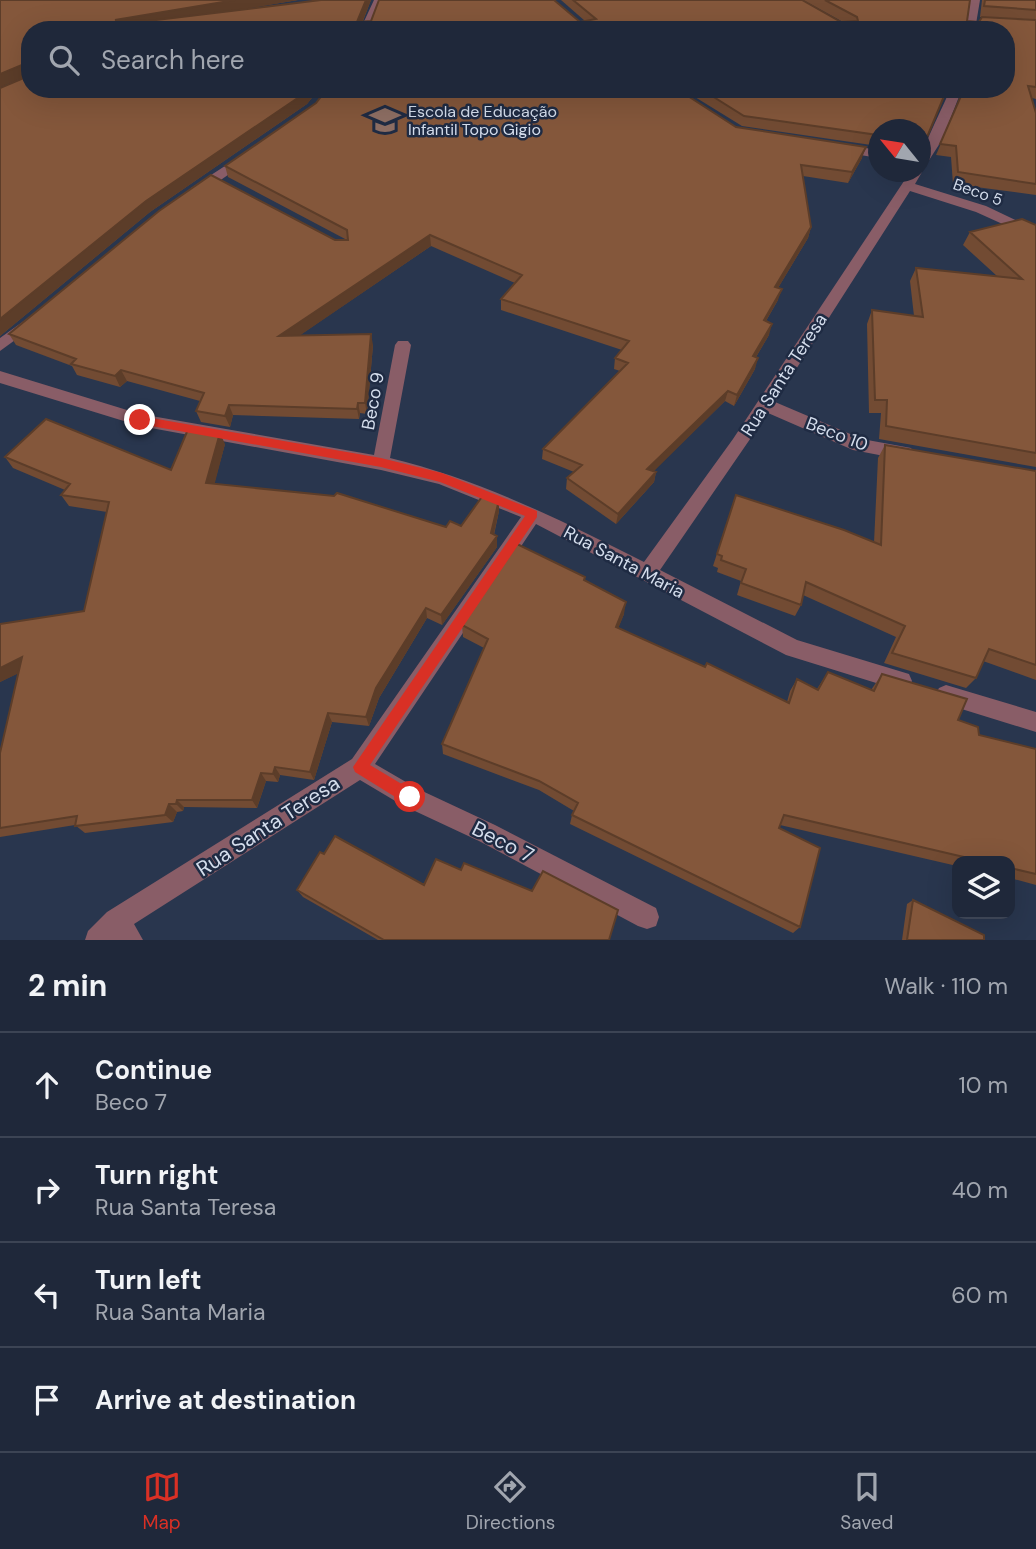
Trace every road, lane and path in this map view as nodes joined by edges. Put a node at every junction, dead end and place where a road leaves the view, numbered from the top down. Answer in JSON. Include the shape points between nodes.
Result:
{"nodes":[{"id":1,"x":379,"y":0,"type":"edge"},
{"id":2,"x":975,"y":0,"type":"edge"},
{"id":3,"x":369,"y":21,"type":"edge"},
{"id":4,"x":971,"y":21,"type":"edge"},
{"id":5,"x":952,"y":98,"type":"edge"},
{"id":6,"x":828,"y":146,"type":"edge"},
{"id":7,"x":259,"y":147,"type":"edge"},
{"id":8,"x":931,"y":148,"type":"edge"},
{"id":9,"x":868,"y":152,"type":"edge"},
{"id":10,"x":909,"y":182,"type":"edge"},
{"id":11,"x":906,"y":186,"type":"junction"},
{"id":12,"x":180,"y":201,"type":"edge"},
{"id":13,"x":1036,"y":235,"type":"edge"},
{"id":14,"x":42,"y":312,"type":"edge"},
{"id":15,"x":403,"y":345,"type":"dead end"},
{"id":16,"x":0,"y":346,"type":"edge"},
{"id":17,"x":0,"y":377,"type":"edge"},
{"id":18,"x":764,"y":404,"type":"junction"},
{"id":19,"x":927,"y":457,"type":"edge"},
{"id":20,"x":381,"y":463,"type":"junction"},
{"id":21,"x":533,"y":514,"type":"junction"},
{"id":22,"x":646,"y":574,"type":"junction"},
{"id":23,"x":1036,"y":722,"type":"edge"},
{"id":24,"x":360,"y":767,"type":"junction"},
{"id":25,"x":647,"y":917,"type":"dead end"},
{"id":26,"x":124,"y":931,"type":"edge"},
{"id":27,"x":97,"y":940,"type":"edge"}],
"edges":[{"from":1,"to":3,"type":"street"},
{"from":2,"to":4,"type":"street"},
{"from":5,"to":8,"type":"street","name":"Rua Santa Teresa"},
{"from":6,"to":9,"type":"street"},
{"from":7,"to":12,"type":"street","via":[[220,181]]},
{"from":10,"to":11,"type":"street","name":"Rua Santa Teresa"},
{"from":11,"to":13,"type":"street","name":"Beco 5","via":[[981,209]]},
{"from":11,"to":18,"type":"street","name":"Rua Santa Teresa"},
{"from":14,"to":16,"type":"street"},
{"from":15,"to":20,"type":"street","name":"Beco 9"},
{"from":17,"to":20,"type":"street","name":"Rua Santa Maria","via":[[140,420]]},
{"from":18,"to":19,"type":"street","name":"Beco 10","via":[[859,445]]},
{"from":18,"to":22,"type":"street","name":"Rua Santa Teresa"},
{"from":20,"to":21,"type":"street","name":"Rua Santa Maria","via":[[442,478]]},
{"from":21,"to":22,"type":"street","name":"Rua Santa Maria"},
{"from":21,"to":24,"type":"street","name":"Rua Santa Teresa"},
{"from":22,"to":23,"type":"street","name":"Rua Santa Maria","via":[[793,648]]},
{"from":24,"to":25,"type":"street","name":"Beco 7"},
{"from":24,"to":26,"type":"street","name":"Rua Santa Teresa"},
{"from":26,"to":27,"type":"street","name":"Rua Santa Teresa"}]}
